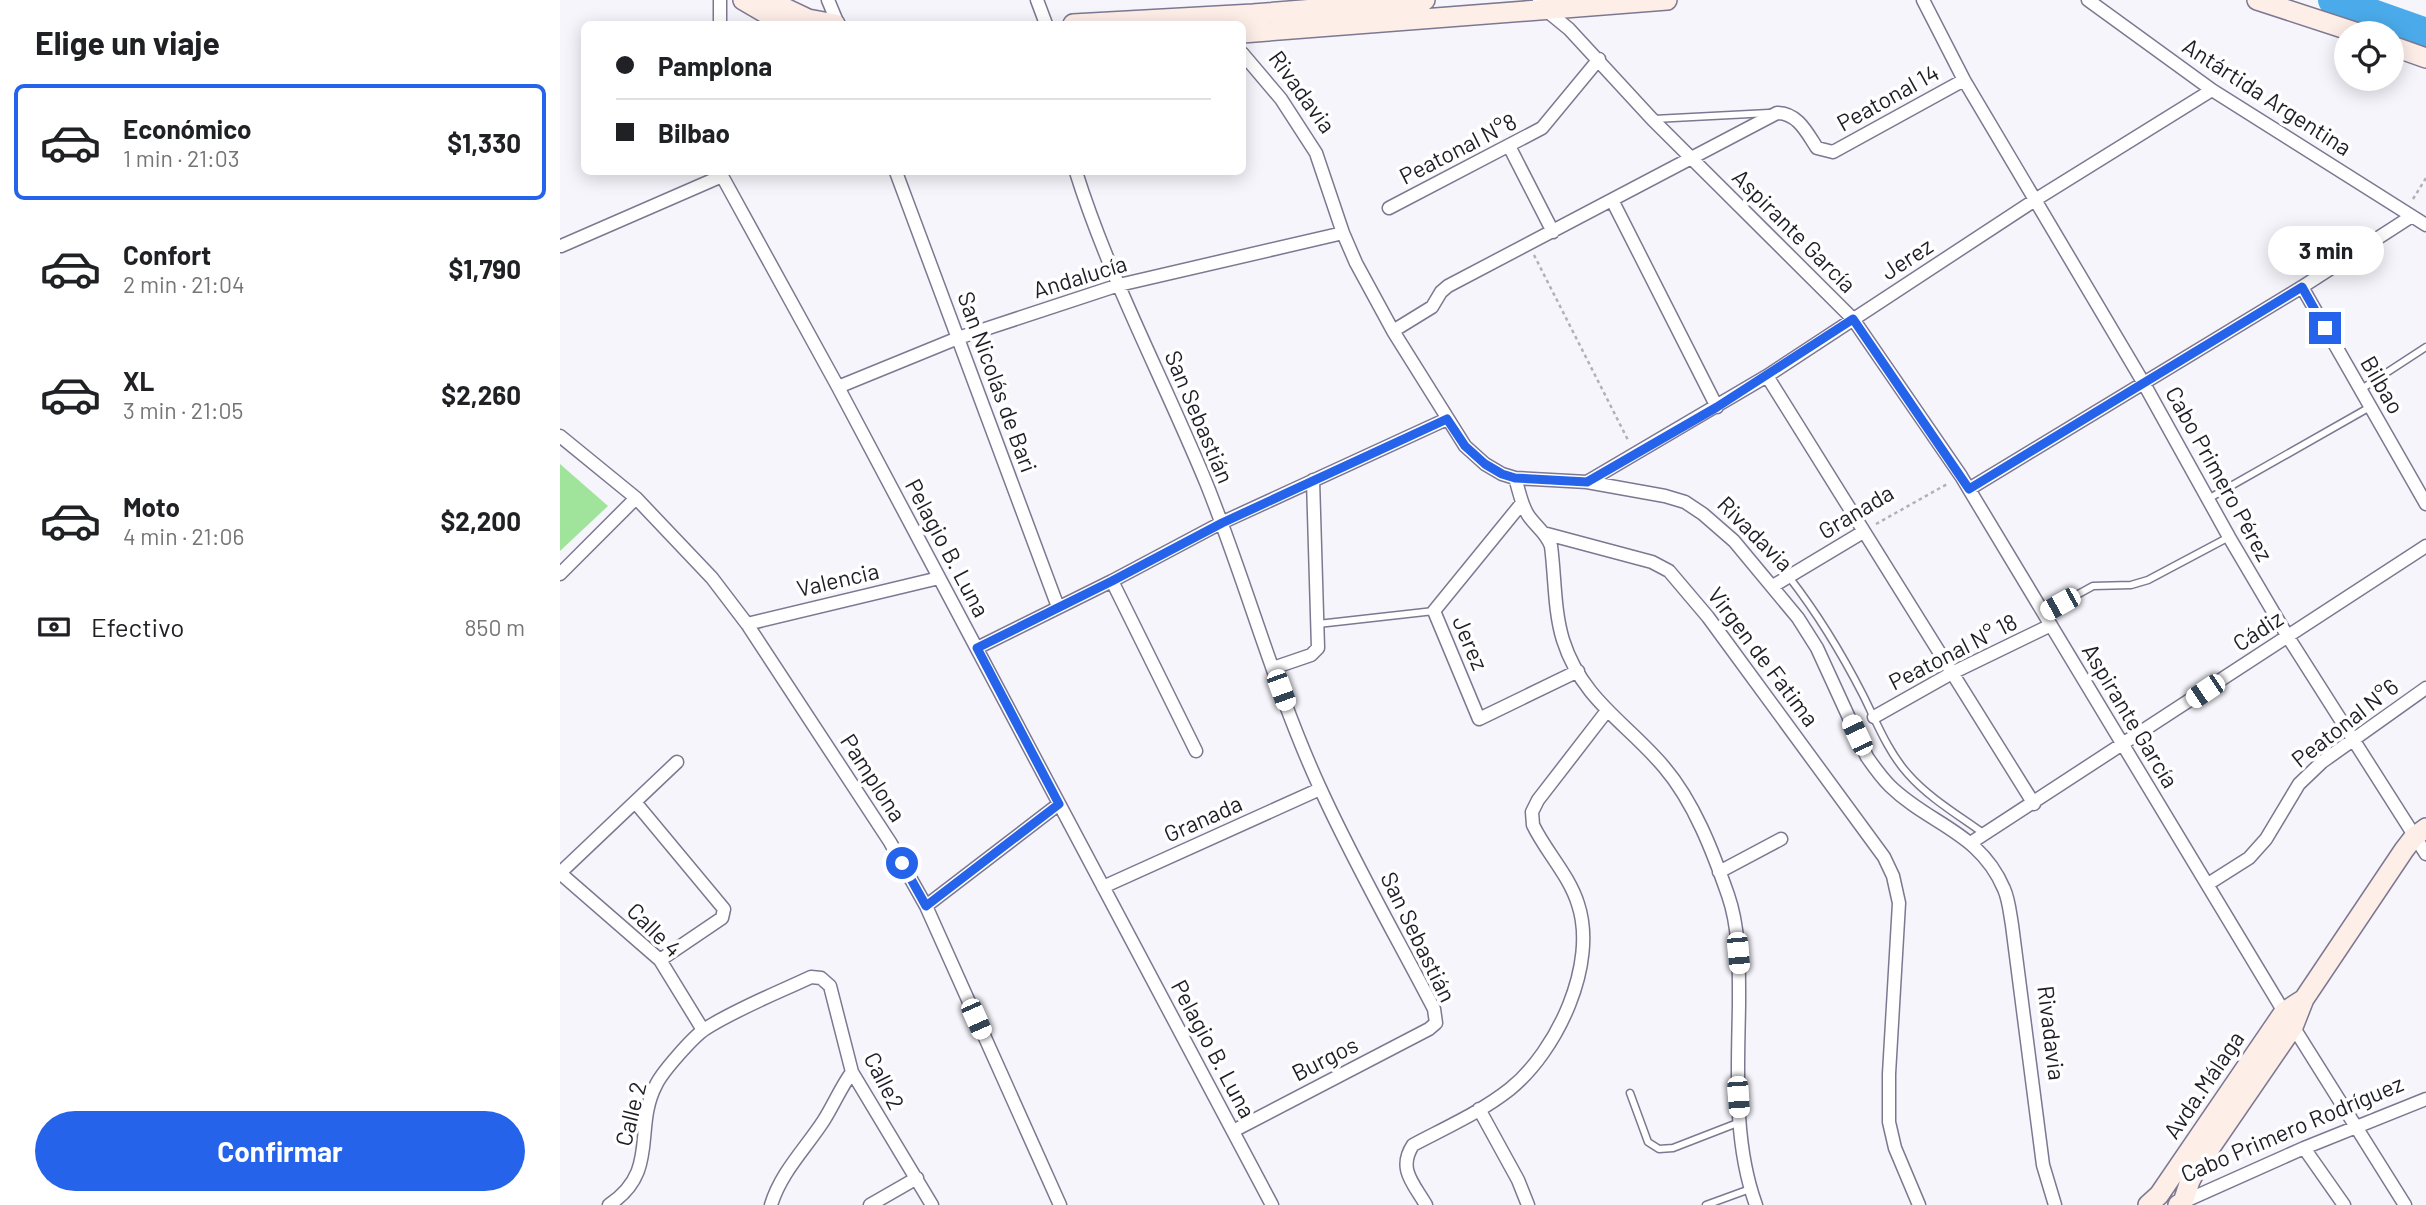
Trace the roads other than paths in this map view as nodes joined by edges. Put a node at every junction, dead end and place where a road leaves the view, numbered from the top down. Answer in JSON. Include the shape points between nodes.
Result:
{"nodes":[{"id":1,"x":720,"y":0,"type":"edge"},
{"id":2,"x":743,"y":0,"type":"edge"},
{"id":3,"x":768,"y":0,"type":"edge"},
{"id":4,"x":828,"y":0,"type":"edge"},
{"id":5,"x":1037,"y":0,"type":"edge"},
{"id":6,"x":1425,"y":0,"type":"edge"},
{"id":7,"x":1667,"y":0,"type":"edge"},
{"id":8,"x":1923,"y":0,"type":"edge"},
{"id":9,"x":2088,"y":0,"type":"edge"},
{"id":10,"x":2257,"y":0,"type":"edge"},
{"id":11,"x":1543,"y":6,"type":"edge"},
{"id":12,"x":1266,"y":7,"type":"edge"},
{"id":13,"x":1224,"y":13,"type":"edge"},
{"id":14,"x":720,"y":21,"type":"edge"},
{"id":15,"x":779,"y":21,"type":"edge"},
{"id":16,"x":819,"y":21,"type":"edge"},
{"id":17,"x":835,"y":21,"type":"edge"},
{"id":18,"x":1045,"y":21,"type":"edge"},
{"id":19,"x":1114,"y":21,"type":"edge"},
{"id":20,"x":2334,"y":25,"type":"edge"},
{"id":21,"x":1246,"y":33,"type":"edge"},
{"id":22,"x":2404,"y":50,"type":"edge"},
{"id":23,"x":1246,"y":57,"type":"edge"},
{"id":24,"x":2426,"y":58,"type":"edge"},
{"id":25,"x":1599,"y":60,"type":"junction"},
{"id":26,"x":1964,"y":80,"type":"junction"},
{"id":27,"x":2212,"y":90,"type":"junction"},
{"id":28,"x":1777,"y":113,"type":"junction"},
{"id":29,"x":1653,"y":119,"type":"junction"},
{"id":30,"x":1509,"y":146,"type":"junction"},
{"id":31,"x":1692,"y":158,"type":"junction"},
{"id":32,"x":720,"y":175,"type":"edge"},
{"id":33,"x":723,"y":175,"type":"edge"},
{"id":34,"x":897,"y":175,"type":"edge"},
{"id":35,"x":1077,"y":175,"type":"edge"},
{"id":36,"x":1612,"y":200,"type":"junction"},
{"id":37,"x":2035,"y":200,"type":"junction"},
{"id":38,"x":1389,"y":208,"type":"dead end"},
{"id":39,"x":2408,"y":214,"type":"junction"},
{"id":40,"x":2426,"y":225,"type":"edge"},
{"id":41,"x":1553,"y":232,"type":"junction"},
{"id":42,"x":1343,"y":233,"type":"junction"},
{"id":43,"x":561,"y":246,"type":"edge"},
{"id":44,"x":1119,"y":285,"type":"junction"},
{"id":45,"x":2302,"y":287,"type":"junction"},
{"id":46,"x":1853,"y":319,"type":"junction"},
{"id":47,"x":1393,"y":331,"type":"junction"},
{"id":48,"x":958,"y":338,"type":"junction"},
{"id":49,"x":2426,"y":347,"type":"edge"},
{"id":50,"x":1767,"y":376,"type":"junction"},
{"id":51,"x":2144,"y":382,"type":"junction"},
{"id":52,"x":838,"y":387,"type":"junction"},
{"id":53,"x":2360,"y":390,"type":"junction"},
{"id":54,"x":1717,"y":407,"type":"junction"},
{"id":55,"x":2370,"y":407,"type":"junction"},
{"id":56,"x":1447,"y":419,"type":"junction"},
{"id":57,"x":560,"y":436,"type":"edge"},
{"id":58,"x":1515,"y":478,"type":"junction"},
{"id":59,"x":1313,"y":480,"type":"junction"},
{"id":60,"x":1587,"y":482,"type":"junction"},
{"id":61,"x":1969,"y":489,"type":"junction"},
{"id":62,"x":636,"y":498,"type":"junction"},
{"id":63,"x":2208,"y":499,"type":"junction"},
{"id":64,"x":1522,"y":503,"type":"junction"},
{"id":65,"x":2426,"y":504,"type":"edge"},
{"id":66,"x":1222,"y":523,"type":"junction"},
{"id":67,"x":1863,"y":532,"type":"junction"},
{"id":68,"x":1547,"y":534,"type":"junction"},
{"id":69,"x":2229,"y":537,"type":"junction"},
{"id":70,"x":2426,"y":546,"type":"edge"},
{"id":71,"x":560,"y":574,"type":"edge"},
{"id":72,"x":1789,"y":577,"type":"junction"},
{"id":73,"x":939,"y":578,"type":"junction"},
{"id":74,"x":1112,"y":581,"type":"junction"},
{"id":75,"x":1773,"y":586,"type":"junction"},
{"id":76,"x":1058,"y":607,"type":"junction"},
{"id":77,"x":1434,"y":611,"type":"junction"},
{"id":78,"x":2047,"y":619,"type":"junction"},
{"id":79,"x":747,"y":624,"type":"junction"},
{"id":80,"x":1318,"y":624,"type":"junction"},
{"id":81,"x":2288,"y":637,"type":"junction"},
{"id":82,"x":977,"y":648,"type":"junction"},
{"id":83,"x":1273,"y":668,"type":"junction"},
{"id":84,"x":1578,"y":671,"type":"junction"},
{"id":85,"x":1952,"y":673,"type":"junction"},
{"id":86,"x":2426,"y":688,"type":"edge"},
{"id":87,"x":1606,"y":712,"type":"junction"},
{"id":88,"x":1874,"y":717,"type":"junction"},
{"id":89,"x":2352,"y":739,"type":"junction"},
{"id":90,"x":2123,"y":745,"type":"junction"},
{"id":91,"x":1196,"y":751,"type":"dead end"},
{"id":92,"x":677,"y":762,"type":"dead end"},
{"id":93,"x":1320,"y":789,"type":"junction"},
{"id":94,"x":635,"y":802,"type":"junction"},
{"id":95,"x":1059,"y":804,"type":"junction"},
{"id":96,"x":2034,"y":804,"type":"junction"},
{"id":97,"x":2420,"y":832,"type":"edge"},
{"id":98,"x":1985,"y":835,"type":"junction"},
{"id":99,"x":1781,"y":839,"type":"dead end"},
{"id":100,"x":1972,"y":842,"type":"junction"},
{"id":101,"x":2426,"y":854,"type":"edge"},
{"id":102,"x":1719,"y":872,"type":"junction"},
{"id":103,"x":560,"y":873,"type":"edge"},
{"id":104,"x":2208,"y":884,"type":"junction"},
{"id":105,"x":1103,"y":887,"type":"junction"},
{"id":106,"x":926,"y":906,"type":"junction"},
{"id":107,"x":660,"y":960,"type":"junction"},
{"id":108,"x":810,"y":977,"type":"joint"},
{"id":109,"x":2288,"y":1019,"type":"junction"},
{"id":110,"x":1436,"y":1023,"type":"joint"},
{"id":111,"x":703,"y":1030,"type":"junction"},
{"id":112,"x":852,"y":1072,"type":"junction"},
{"id":113,"x":1630,"y":1093,"type":"dead end"},
{"id":114,"x":2426,"y":1099,"type":"edge"},
{"id":115,"x":1479,"y":1109,"type":"junction"},
{"id":116,"x":1740,"y":1122,"type":"junction"},
{"id":117,"x":2356,"y":1129,"type":"junction"},
{"id":118,"x":1233,"y":1131,"type":"junction"},
{"id":119,"x":2304,"y":1148,"type":"junction"},
{"id":120,"x":917,"y":1178,"type":"junction"},
{"id":121,"x":1750,"y":1189,"type":"junction"},
{"id":122,"x":2181,"y":1204,"type":"edge"},
{"id":123,"x":610,"y":1205,"type":"edge"},
{"id":124,"x":771,"y":1205,"type":"edge"},
{"id":125,"x":870,"y":1205,"type":"edge"},
{"id":126,"x":932,"y":1205,"type":"edge"},
{"id":127,"x":1060,"y":1205,"type":"edge"},
{"id":128,"x":1272,"y":1205,"type":"edge"},
{"id":129,"x":1426,"y":1205,"type":"edge"},
{"id":130,"x":1528,"y":1205,"type":"edge"},
{"id":131,"x":1706,"y":1205,"type":"edge"},
{"id":132,"x":1756,"y":1205,"type":"edge"},
{"id":133,"x":1919,"y":1205,"type":"edge"},
{"id":134,"x":2055,"y":1205,"type":"edge"},
{"id":135,"x":2149,"y":1205,"type":"edge"},
{"id":136,"x":2344,"y":1205,"type":"edge"},
{"id":137,"x":2405,"y":1205,"type":"edge"}],
"edges":[{"from":1,"to":14,"type":"street"},
{"from":2,"to":15,"type":"street"},
{"from":3,"to":16,"type":"street"},
{"from":4,"to":17,"type":"street"},
{"from":5,"to":18,"type":"street"},
{"from":6,"to":12,"type":"street"},
{"from":7,"to":11,"type":"street"},
{"from":8,"to":26,"type":"street","name":"Cabo Primero Pérez"},
{"from":9,"to":27,"type":"street","name":"Antártida Argentina"},
{"from":10,"to":20,"type":"street"},
{"from":11,"to":21,"type":"street"},
{"from":11,"to":25,"type":"street","name":"Aspirante García"},
{"from":12,"to":13,"type":"street"},
{"from":13,"to":19,"type":"street"},
{"from":22,"to":24,"type":"street"},
{"from":23,"to":42,"type":"street","name":"Rivadavia","via":[[1316,153]]},
{"from":25,"to":29,"type":"street","name":"Aspirante García"},
{"from":25,"to":30,"type":"street","name":"Peatonal N°8","via":[[1542,128]]},
{"from":26,"to":28,"type":"street","name":"Peatonal 14","via":[[1833,152],[1817,148],[1798,121],[1787,113]]},
{"from":26,"to":37,"type":"street","name":"Cabo Primero Pérez"},
{"from":27,"to":37,"type":"street","name":"Jerez"},
{"from":27,"to":39,"type":"street","name":"Antártida Argentina"},
{"from":28,"to":29,"type":"lane"},
{"from":28,"to":31,"type":"street"},
{"from":29,"to":31,"type":"street","name":"Aspirante García"},
{"from":30,"to":38,"type":"street","name":"Peatonal N°8"},
{"from":30,"to":41,"type":"street"},
{"from":31,"to":36,"type":"street"},
{"from":31,"to":46,"type":"street","name":"Aspirante García"},
{"from":32,"to":43,"type":"street"},
{"from":33,"to":52,"type":"street","name":"Pelagio B. Luna"},
{"from":34,"to":48,"type":"street","name":"San Nicolás de Bari"},
{"from":35,"to":44,"type":"street","name":"San Sebastián"},
{"from":36,"to":41,"type":"street"},
{"from":36,"to":54,"type":"street"},
{"from":37,"to":46,"type":"street","name":"Jerez"},
{"from":37,"to":51,"type":"street","name":"Cabo Primero Pérez"},
{"from":39,"to":40,"type":"street","name":"Antártida Argentina"},
{"from":39,"to":45,"type":"street"},
{"from":41,"to":47,"type":"street","via":[[1448,286],[1432,307]]},
{"from":42,"to":44,"type":"street","name":"Andalucía"},
{"from":42,"to":47,"type":"street","name":"Rivadavia"},
{"from":44,"to":48,"type":"street","name":"Andalucía"},
{"from":44,"to":66,"type":"street","name":"San Sebastián"},
{"from":45,"to":51,"type":"street"},
{"from":45,"to":53,"type":"street","name":"Bilbao"},
{"from":46,"to":50,"type":"street","name":"Jerez"},
{"from":46,"to":61,"type":"street","name":"Aspirante García"},
{"from":47,"to":56,"type":"street","name":"Rivadavia"},
{"from":48,"to":52,"type":"street","name":"Andalucía"},
{"from":48,"to":76,"type":"street","name":"San Nicolás de Bari"},
{"from":49,"to":53,"type":"lane"},
{"from":50,"to":54,"type":"street","name":"Jerez"},
{"from":50,"to":67,"type":"street"},
{"from":51,"to":61,"type":"street"},
{"from":51,"to":63,"type":"street","name":"Cabo Primero Pérez"},
{"from":52,"to":73,"type":"street","name":"Pelagio B. Luna"},
{"from":53,"to":55,"type":"street","name":"Bilbao"},
{"from":54,"to":60,"type":"street","name":"Jerez"},
{"from":55,"to":63,"type":"lane"},
{"from":55,"to":65,"type":"street","name":"Bilbao"},
{"from":56,"to":58,"type":"street","name":"Rivadavia","via":[[1465,446],[1485,464]]},
{"from":56,"to":59,"type":"street"},
{"from":57,"to":62,"type":"street","name":"Pamplona"},
{"from":58,"to":60,"type":"street","name":"Rivadavia"},
{"from":58,"to":64,"type":"street"},
{"from":59,"to":66,"type":"street"},
{"from":59,"to":80,"type":"street"},
{"from":60,"to":75,"type":"street","name":"Rivadavia","via":[[1685,502],[1734,541]]},
{"from":61,"to":78,"type":"street","name":"Aspirante García"},
{"from":62,"to":71,"type":"street"},
{"from":62,"to":79,"type":"street","name":"Pamplona","via":[[712,578]]},
{"from":63,"to":69,"type":"street","name":"Cabo Primero Pérez"},
{"from":64,"to":68,"type":"street"},
{"from":64,"to":77,"type":"street","name":"Jerez"},
{"from":66,"to":74,"type":"street"},
{"from":66,"to":83,"type":"street","name":"San Sebastián"},
{"from":67,"to":72,"type":"street","name":"Granada"},
{"from":67,"to":85,"type":"street"},
{"from":68,"to":84,"type":"street","via":[[1563,641]]},
{"from":68,"to":133,"type":"street","name":"Virgen de Fatima","via":[[1670,570],[1884,857],[1899,903],[1889,1122]]},
{"from":69,"to":78,"type":"lane","name":"Peatonal N° 18","via":[[2148,580],[2093,586]]},
{"from":69,"to":81,"type":"street","name":"Cabo Primero Pérez"},
{"from":70,"to":81,"type":"street","name":"Cádiz"},
{"from":72,"to":75,"type":"street","name":"Granada"},
{"from":72,"to":88,"type":"lane","via":[[1850,670]]},
{"from":73,"to":79,"type":"street","name":"Valencia"},
{"from":73,"to":82,"type":"street","name":"Pelagio B. Luna"},
{"from":74,"to":76,"type":"street"},
{"from":74,"to":91,"type":"street"},
{"from":75,"to":100,"type":"street","name":"Rivadavia","via":[[1817,648],[1877,771],[1906,799]]},
{"from":76,"to":82,"type":"street"},
{"from":77,"to":80,"type":"lane"},
{"from":77,"to":84,"type":"street","name":"Jerez","via":[[1479,719]]},
{"from":78,"to":85,"type":"street","name":"Peatonal N° 18"},
{"from":78,"to":90,"type":"street","name":"Aspirante García"},
{"from":79,"to":106,"type":"street","name":"Pamplona","via":[[890,842]]},
{"from":80,"to":83,"type":"street","via":[[1318,648],[1311,655]]},
{"from":81,"to":89,"type":"street","name":"Cabo Primero Pérez"},
{"from":81,"to":90,"type":"street","name":"Cádiz"},
{"from":82,"to":95,"type":"street","name":"Pelagio B. Luna"},
{"from":83,"to":93,"type":"street","name":"San Sebastián"},
{"from":84,"to":87,"type":"street"},
{"from":85,"to":88,"type":"street","name":"Peatonal N° 18"},
{"from":85,"to":96,"type":"street"},
{"from":86,"to":89,"type":"street","name":"Peatonal N°6"},
{"from":87,"to":102,"type":"street","via":[[1667,770],[1693,813]]},
{"from":87,"to":115,"type":"street","via":[[1532,812],[1532,825],[1578,902],[1583,924],[1579,970],[1566,1010],[1531,1069]]},
{"from":88,"to":98,"type":"lane","via":[[1907,774]]},
{"from":89,"to":97,"type":"street","name":"Cabo Primero Pérez"},
{"from":89,"to":104,"type":"street","name":"Peatonal N°6","via":[[2299,784],[2249,858]]},
{"from":90,"to":96,"type":"street","name":"Cádiz"},
{"from":90,"to":104,"type":"street","name":"Aspirante García"},
{"from":92,"to":94,"type":"street"},
{"from":93,"to":105,"type":"street","name":"Granada"},
{"from":93,"to":110,"type":"street","name":"San Sebastián","via":[[1434,1009]]},
{"from":94,"to":103,"type":"street"},
{"from":94,"to":107,"type":"street","via":[[724,909],[722,918]]},
{"from":95,"to":105,"type":"street","name":"Pelagio B. Luna"},
{"from":95,"to":106,"type":"street"},
{"from":96,"to":98,"type":"street","name":"Cádiz"},
{"from":97,"to":101,"type":"street","name":"Cabo Primero Pérez"},
{"from":97,"to":109,"type":"street","name":"Avda.Málaga"},
{"from":98,"to":100,"type":"street","name":"Cádiz"},
{"from":99,"to":102,"type":"street"},
{"from":100,"to":134,"type":"street","name":"Rivadavia","via":[[2005,891],[2043,1165]]},
{"from":102,"to":116,"type":"street","via":[[1729,898],[1738,959]]},
{"from":103,"to":107,"type":"street","name":"Calle 4"},
{"from":104,"to":109,"type":"street","name":"Aspirante García"},
{"from":105,"to":118,"type":"street","name":"Pelagio B. Luna"},
{"from":106,"to":127,"type":"street","name":"Pamplona"},
{"from":107,"to":111,"type":"street","name":"Calle 4"},
{"from":108,"to":111,"type":"street","name":"Calle 2"},
{"from":108,"to":112,"type":"street","name":"Calle2","via":[[821,978],[830,986]]},
{"from":109,"to":117,"type":"street","name":"Aspirante García"},
{"from":109,"to":122,"type":"street","name":"Avda.Málaga","via":[[2197,1167]]},
{"from":109,"to":135,"type":"street","name":"Avda.Málaga"},
{"from":110,"to":118,"type":"street","name":"Burgos"},
{"from":111,"to":123,"type":"street","name":"Calle 2","via":[[655,1086],[640,1168],[633,1185]]},
{"from":112,"to":120,"type":"street","name":"Calle2"},
{"from":112,"to":124,"type":"street","via":[[782,1179]]},
{"from":113,"to":116,"type":"lane","via":[[1648,1142],[1659,1149]]},
{"from":114,"to":117,"type":"street","name":"Cabo Primero Rodríguez"},
{"from":115,"to":129,"type":"street","via":[[1413,1145],[1406,1155],[1405,1168]]},
{"from":115,"to":130,"type":"street"},
{"from":116,"to":121,"type":"street"},
{"from":117,"to":119,"type":"street","name":"Cabo Primero Rodríguez"},
{"from":117,"to":137,"type":"street","name":"Aspirante García"},
{"from":118,"to":128,"type":"street","name":"Pelagio B. Luna"},
{"from":119,"to":122,"type":"street","name":"Cabo Primero Rodríguez"},
{"from":119,"to":136,"type":"street"},
{"from":120,"to":125,"type":"street"},
{"from":120,"to":126,"type":"street","name":"Calle2"},
{"from":121,"to":131,"type":"lane"},
{"from":121,"to":132,"type":"street"}]}
